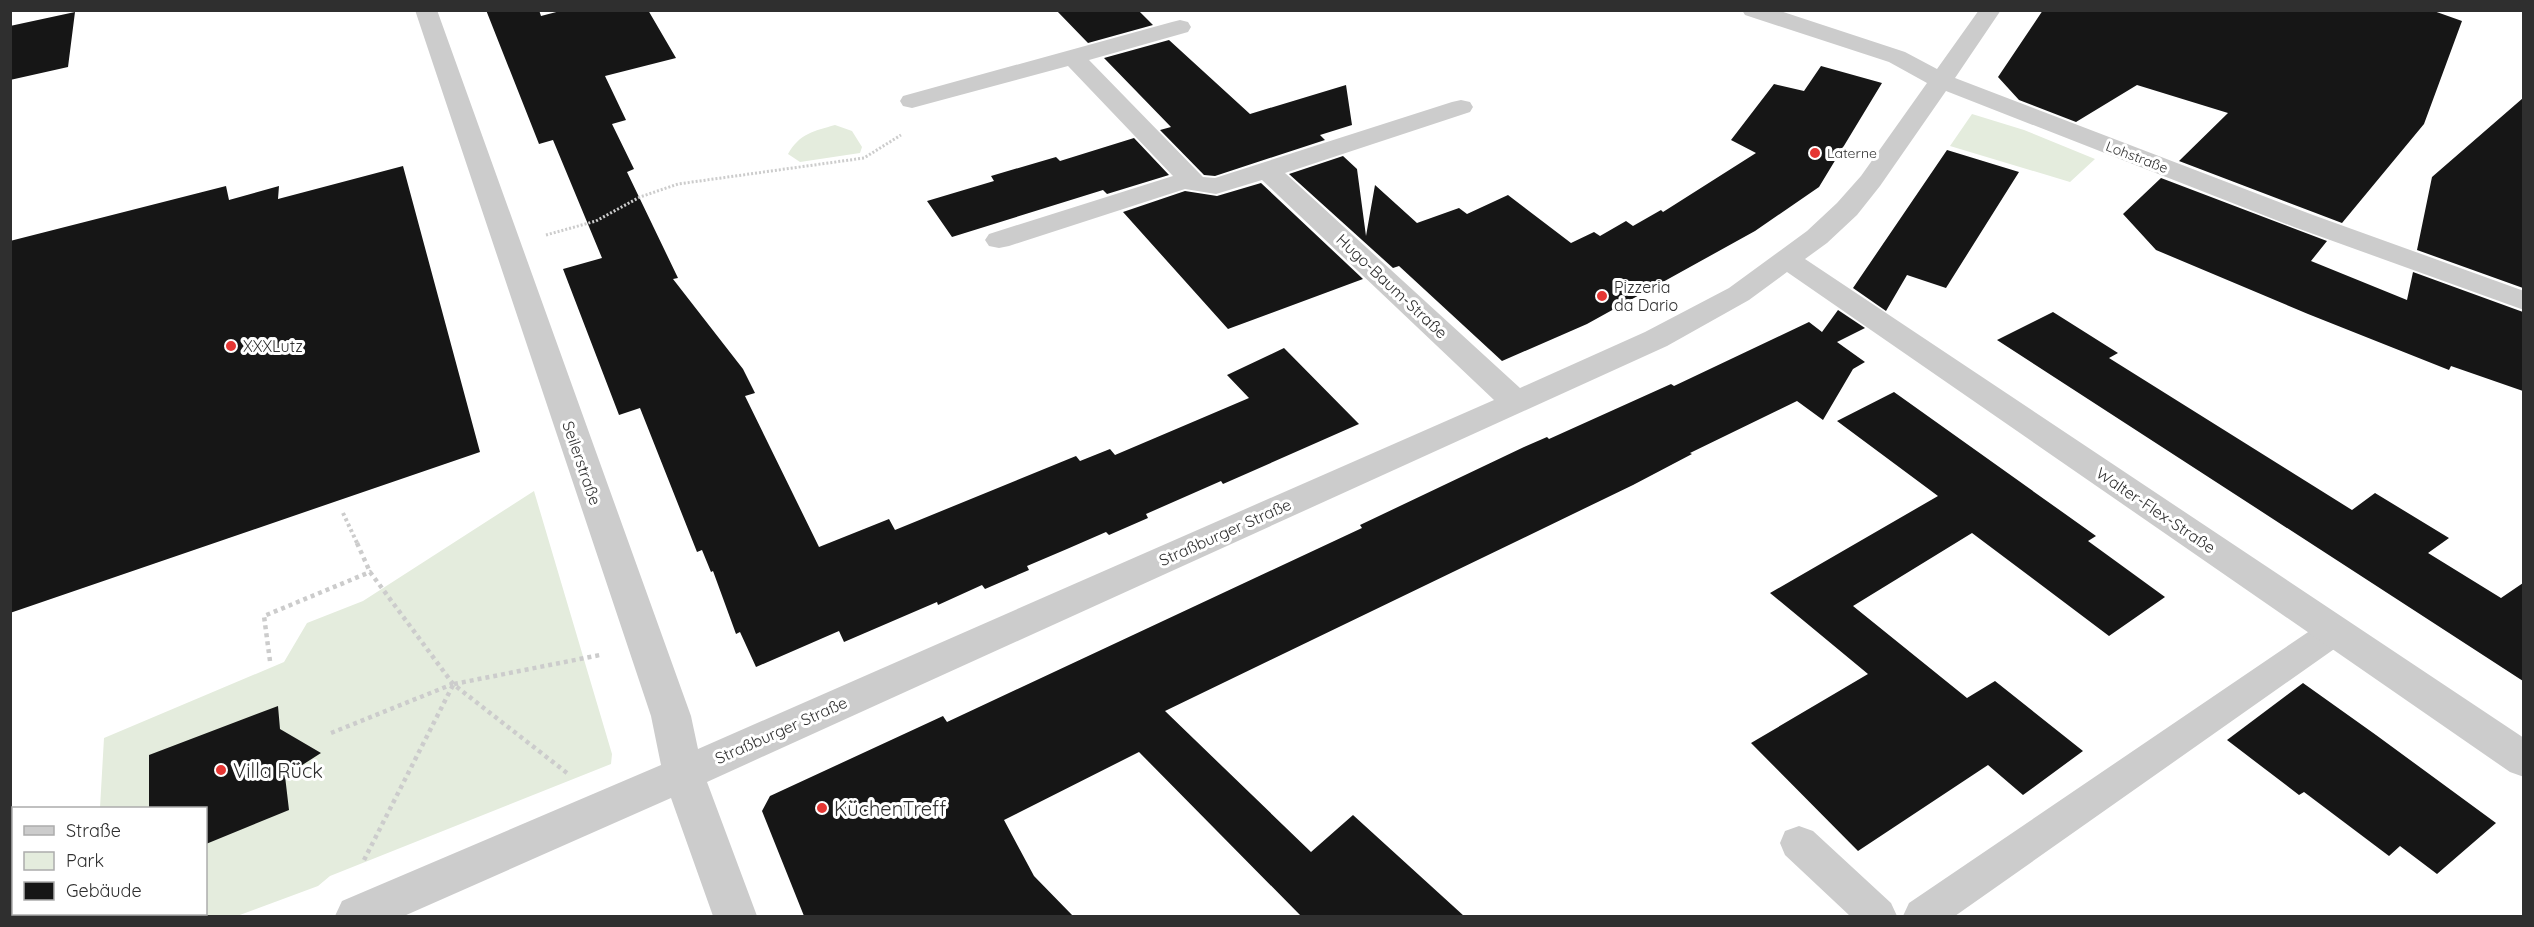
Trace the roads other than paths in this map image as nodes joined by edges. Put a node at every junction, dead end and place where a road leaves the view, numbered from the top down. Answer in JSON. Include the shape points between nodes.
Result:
{"nodes":[{"id":1,"x":426,"y":10,"type":"edge"},
{"id":2,"x":1753,"y":10,"type":"edge"},
{"id":3,"x":1990,"y":10,"type":"edge"},
{"id":4,"x":1180,"y":27,"type":"dead end"},
{"id":5,"x":1072,"y":57,"type":"junction"},
{"id":6,"x":1940,"y":80,"type":"junction"},
{"id":7,"x":912,"y":101,"type":"dead end"},
{"id":8,"x":1461,"y":107,"type":"dead end"},
{"id":9,"x":1267,"y":170,"type":"junction"},
{"id":10,"x":1188,"y":180,"type":"junction"},
{"id":11,"x":999,"y":240,"type":"dead end"},
{"id":12,"x":1788,"y":260,"type":"junction"},
{"id":13,"x":2523,"y":301,"type":"edge"},
{"id":14,"x":1516,"y":402,"type":"junction"},
{"id":15,"x":2335,"y":631,"type":"junction"},
{"id":16,"x":2523,"y":760,"type":"edge"},
{"id":17,"x":683,"y":773,"type":"junction"},
{"id":18,"x":1799,"y":843,"type":"dead end"},
{"id":19,"x":357,"y":916,"type":"edge"},
{"id":20,"x":735,"y":916,"type":"edge"},
{"id":21,"x":1877,"y":916,"type":"edge"},
{"id":22,"x":1923,"y":916,"type":"edge"}],
"edges":[{"from":1,"to":17,"type":"street","name":"Seilerstraße","via":[[671,716]]},
{"from":2,"to":6,"type":"street","name":"Lohstraße","via":[[1897,57]]},
{"from":3,"to":6,"type":"street","name":"Straßburger Straße"},
{"from":4,"to":5,"type":"street"},
{"from":5,"to":7,"type":"street"},
{"from":5,"to":10,"type":"street"},
{"from":6,"to":12,"type":"street","name":"Straßburger Straße","via":[[1847,209]]},
{"from":6,"to":13,"type":"street","name":"Lohstraße","via":[[2378,251]]},
{"from":8,"to":9,"type":"street"},
{"from":9,"to":10,"type":"street","via":[[1216,186]]},
{"from":9,"to":14,"type":"street","name":"Hugo-Baum-Straße"},
{"from":10,"to":11,"type":"street"},
{"from":12,"to":14,"type":"street","name":"Straßburger Straße","via":[[1739,294],[1656,339]]},
{"from":12,"to":15,"type":"street","name":"Walter-Flex-Straße"},
{"from":14,"to":17,"type":"street","name":"Straßburger Straße"},
{"from":15,"to":16,"type":"street","name":"Walter-Flex-Straße"},
{"from":15,"to":22,"type":"lane"},
{"from":17,"to":19,"type":"street","name":"Straßburger Straße"},
{"from":17,"to":20,"type":"street","name":"Seilerstraße"},
{"from":18,"to":21,"type":"lane"}]}
